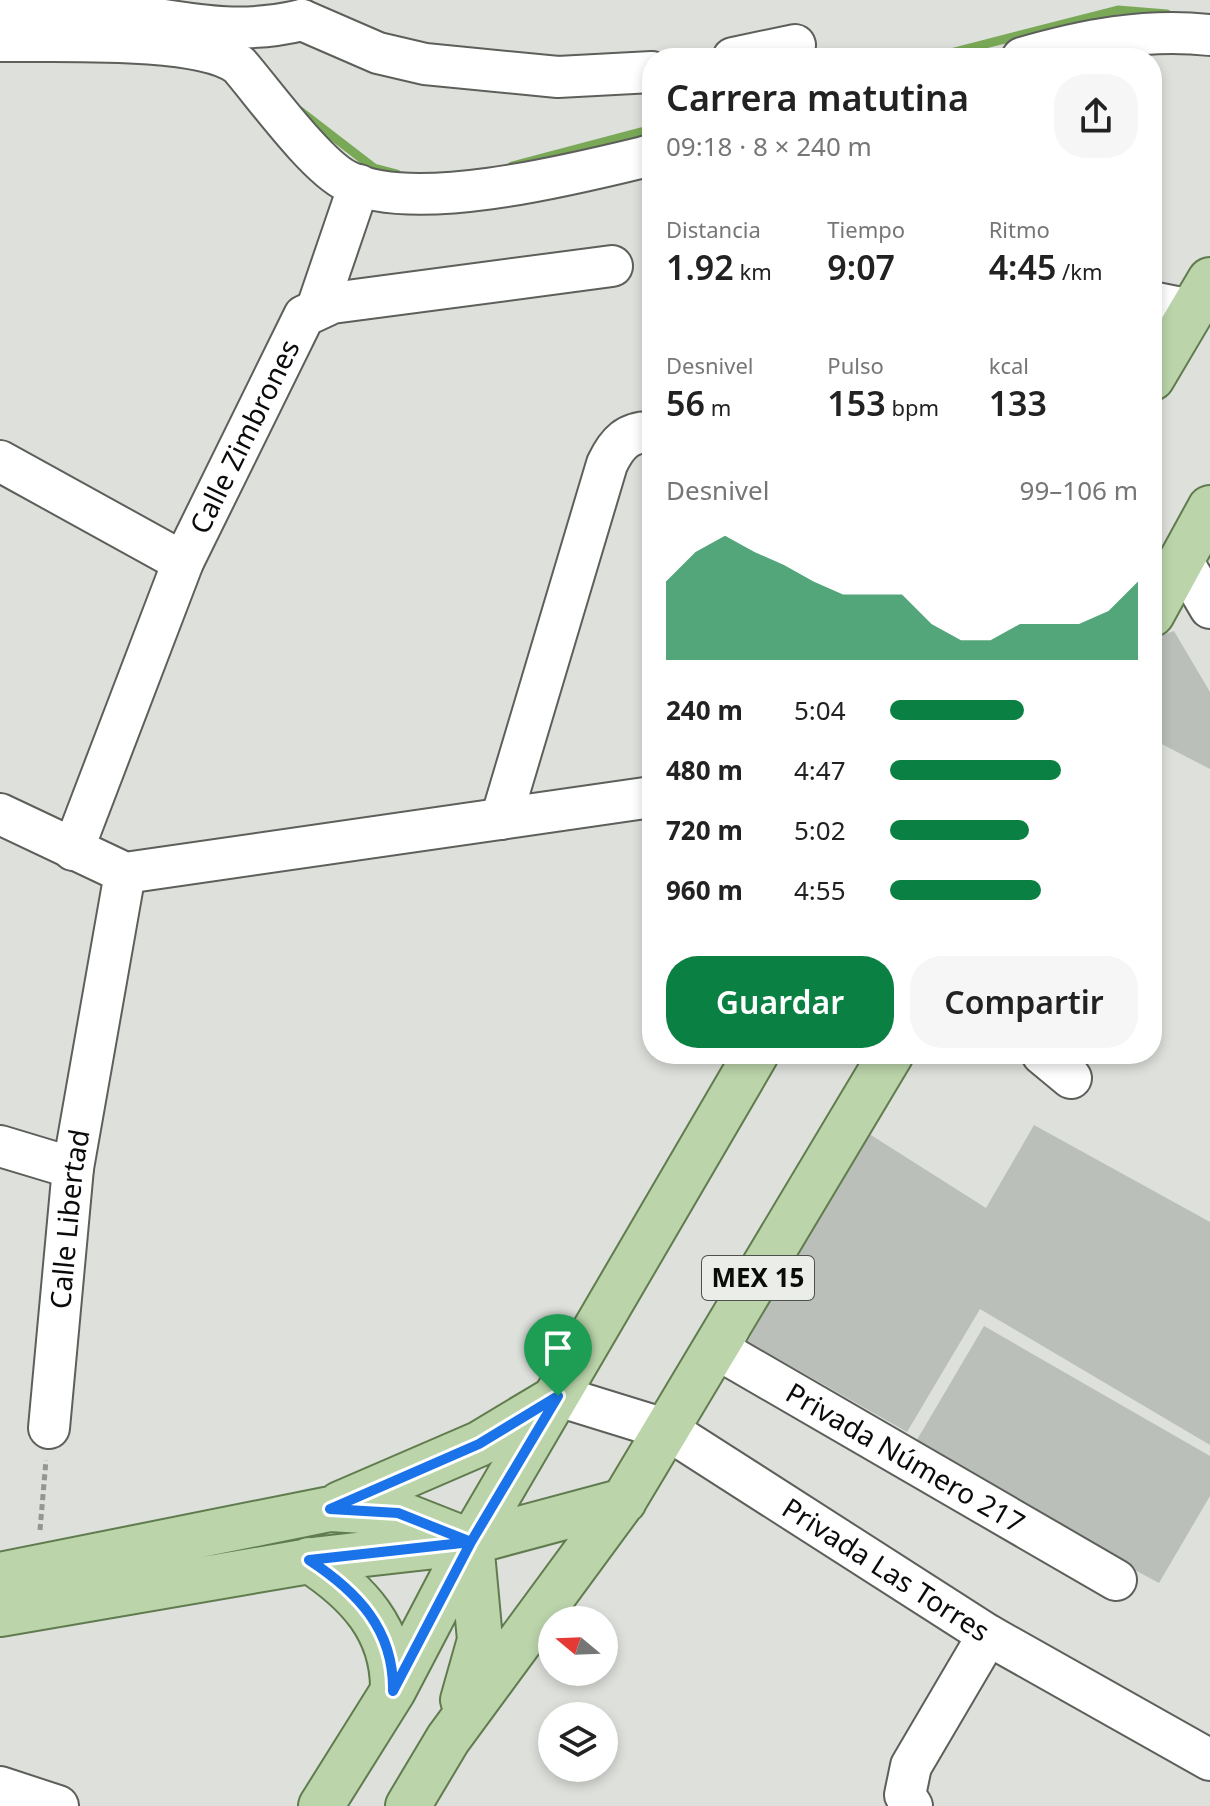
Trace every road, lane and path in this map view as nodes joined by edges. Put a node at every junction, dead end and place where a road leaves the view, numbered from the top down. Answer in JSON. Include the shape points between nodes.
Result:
{"nodes":[{"id":1,"x":0,"y":3,"type":"edge"},
{"id":2,"x":307,"y":10,"type":"edge"},
{"id":3,"x":1210,"y":35,"type":"edge"},
{"id":4,"x":0,"y":41,"type":"edge"},
{"id":5,"x":795,"y":45,"type":"dead end"},
{"id":6,"x":781,"y":48,"type":"edge"},
{"id":7,"x":1055,"y":48,"type":"edge"},
{"id":8,"x":642,"y":73,"type":"edge"},
{"id":9,"x":642,"y":157,"type":"edge"},
{"id":10,"x":359,"y":185,"type":"junction"},
{"id":11,"x":612,"y":266,"type":"dead end"},
{"id":12,"x":1185,"y":297,"type":"edge"},
{"id":13,"x":317,"y":308,"type":"junction"},
{"id":14,"x":1162,"y":353,"type":"edge"},
{"id":15,"x":642,"y":433,"type":"edge"},
{"id":16,"x":0,"y":461,"type":"edge"},
{"id":17,"x":1210,"y":508,"type":"edge"},
{"id":18,"x":183,"y":562,"type":"junction"},
{"id":19,"x":1183,"y":562,"type":"junction"},
{"id":20,"x":1162,"y":597,"type":"edge"},
{"id":21,"x":1210,"y":608,"type":"edge"},
{"id":22,"x":642,"y":798,"type":"edge"},
{"id":23,"x":0,"y":814,"type":"edge"},
{"id":24,"x":501,"y":819,"type":"junction"},
{"id":25,"x":73,"y":850,"type":"junction"},
{"id":26,"x":125,"y":873,"type":"junction"},
{"id":27,"x":750,"y":1064,"type":"edge"},
{"id":28,"x":885,"y":1064,"type":"edge"},
{"id":29,"x":0,"y":1146,"type":"edge"},
{"id":30,"x":73,"y":1168,"type":"junction"},
{"id":31,"x":731,"y":1324,"type":"junction"},
{"id":32,"x":558,"y":1396,"type":"junction"},
{"id":33,"x":49,"y":1428,"type":"joint"},
{"id":34,"x":668,"y":1430,"type":"junction"},
{"id":35,"x":624,"y":1501,"type":"junction"},
{"id":36,"x":330,"y":1509,"type":"junction"},
{"id":37,"x":471,"y":1542,"type":"junction"},
{"id":38,"x":309,"y":1560,"type":"junction"},
{"id":39,"x":18,"y":1572,"type":"edge"},
{"id":40,"x":1116,"y":1580,"type":"dead end"},
{"id":41,"x":0,"y":1614,"type":"edge"},
{"id":42,"x":988,"y":1635,"type":"junction"},
{"id":43,"x":393,"y":1691,"type":"junction"},
{"id":44,"x":448,"y":1739,"type":"junction"},
{"id":45,"x":1210,"y":1760,"type":"edge"},
{"id":46,"x":0,"y":1787,"type":"edge"},
{"id":47,"x":58,"y":1806,"type":"edge"},
{"id":48,"x":321,"y":1806,"type":"edge"},
{"id":49,"x":408,"y":1806,"type":"edge"},
{"id":50,"x":912,"y":1806,"type":"edge"}],
"edges":[{"from":1,"to":2,"type":"street","via":[[107,11],[228,29],[273,27]]},
{"from":2,"to":8,"type":"street","via":[[378,53],[425,64],[558,77]]},
{"from":3,"to":7,"type":"street","via":[[1150,32]]},
{"from":4,"to":10,"type":"street","via":[[136,44],[221,54],[239,65],[326,165]]},
{"from":5,"to":6,"type":"street"},
{"from":9,"to":10,"type":"street","via":[[471,191],[384,193]]},
{"from":10,"to":13,"type":"street"},
{"from":11,"to":13,"type":"street","name":"Calle Zimbrones"},
{"from":12,"to":14,"type":"main road"},
{"from":13,"to":18,"type":"street","name":"Calle Zimbrones","via":[[295,329]]},
{"from":15,"to":24,"type":"street","via":[[628,435],[607,464]]},
{"from":16,"to":18,"type":"street"},
{"from":17,"to":19,"type":"main road"},
{"from":18,"to":25,"type":"street","name":"Calle Zimbrones"},
{"from":19,"to":20,"type":"main road"},
{"from":19,"to":21,"type":"street"},
{"from":22,"to":24,"type":"street"},
{"from":23,"to":25,"type":"street"},
{"from":24,"to":26,"type":"street"},
{"from":25,"to":26,"type":"street"},
{"from":26,"to":30,"type":"street","name":"Calle Libertad"},
{"from":27,"to":32,"type":"main road"},
{"from":28,"to":31,"type":"main road","number":"MEX 15"},
{"from":29,"to":30,"type":"street"},
{"from":30,"to":33,"type":"street","name":"Calle Libertad"},
{"from":31,"to":34,"type":"main road","number":"MEX 15"},
{"from":31,"to":40,"type":"street","name":"Privada Número 217","via":[[719,1350]]},
{"from":32,"to":34,"type":"street","name":"Privada Las Torres"},
{"from":32,"to":36,"type":"main road","via":[[479,1444]]},
{"from":32,"to":37,"type":"main road"},
{"from":33,"to":39,"type":"path"},
{"from":34,"to":35,"type":"main road","number":"MEX 15"},
{"from":34,"to":42,"type":"street","name":"Privada Las Torres"},
{"from":35,"to":37,"type":"main road"},
{"from":35,"to":44,"type":"main road","number":"MEX 15"},
{"from":36,"to":37,"type":"main road","via":[[398,1513]]},
{"from":36,"to":39,"type":"main road"},
{"from":37,"to":38,"type":"main road"},
{"from":37,"to":43,"type":"main road"},
{"from":37,"to":44,"type":"main road","via":[[480,1640],[473,1675]]},
{"from":38,"to":41,"type":"main road"},
{"from":38,"to":43,"type":"main road","via":[[347,1588],[379,1627],[392,1658]]},
{"from":42,"to":45,"type":"street","name":"Privada Las Torres"},
{"from":42,"to":50,"type":"street","via":[[911,1766],[905,1795]]},
{"from":43,"to":48,"type":"main road"},
{"from":44,"to":49,"type":"main road","number":"MEX 15"},
{"from":46,"to":47,"type":"street"}]}
